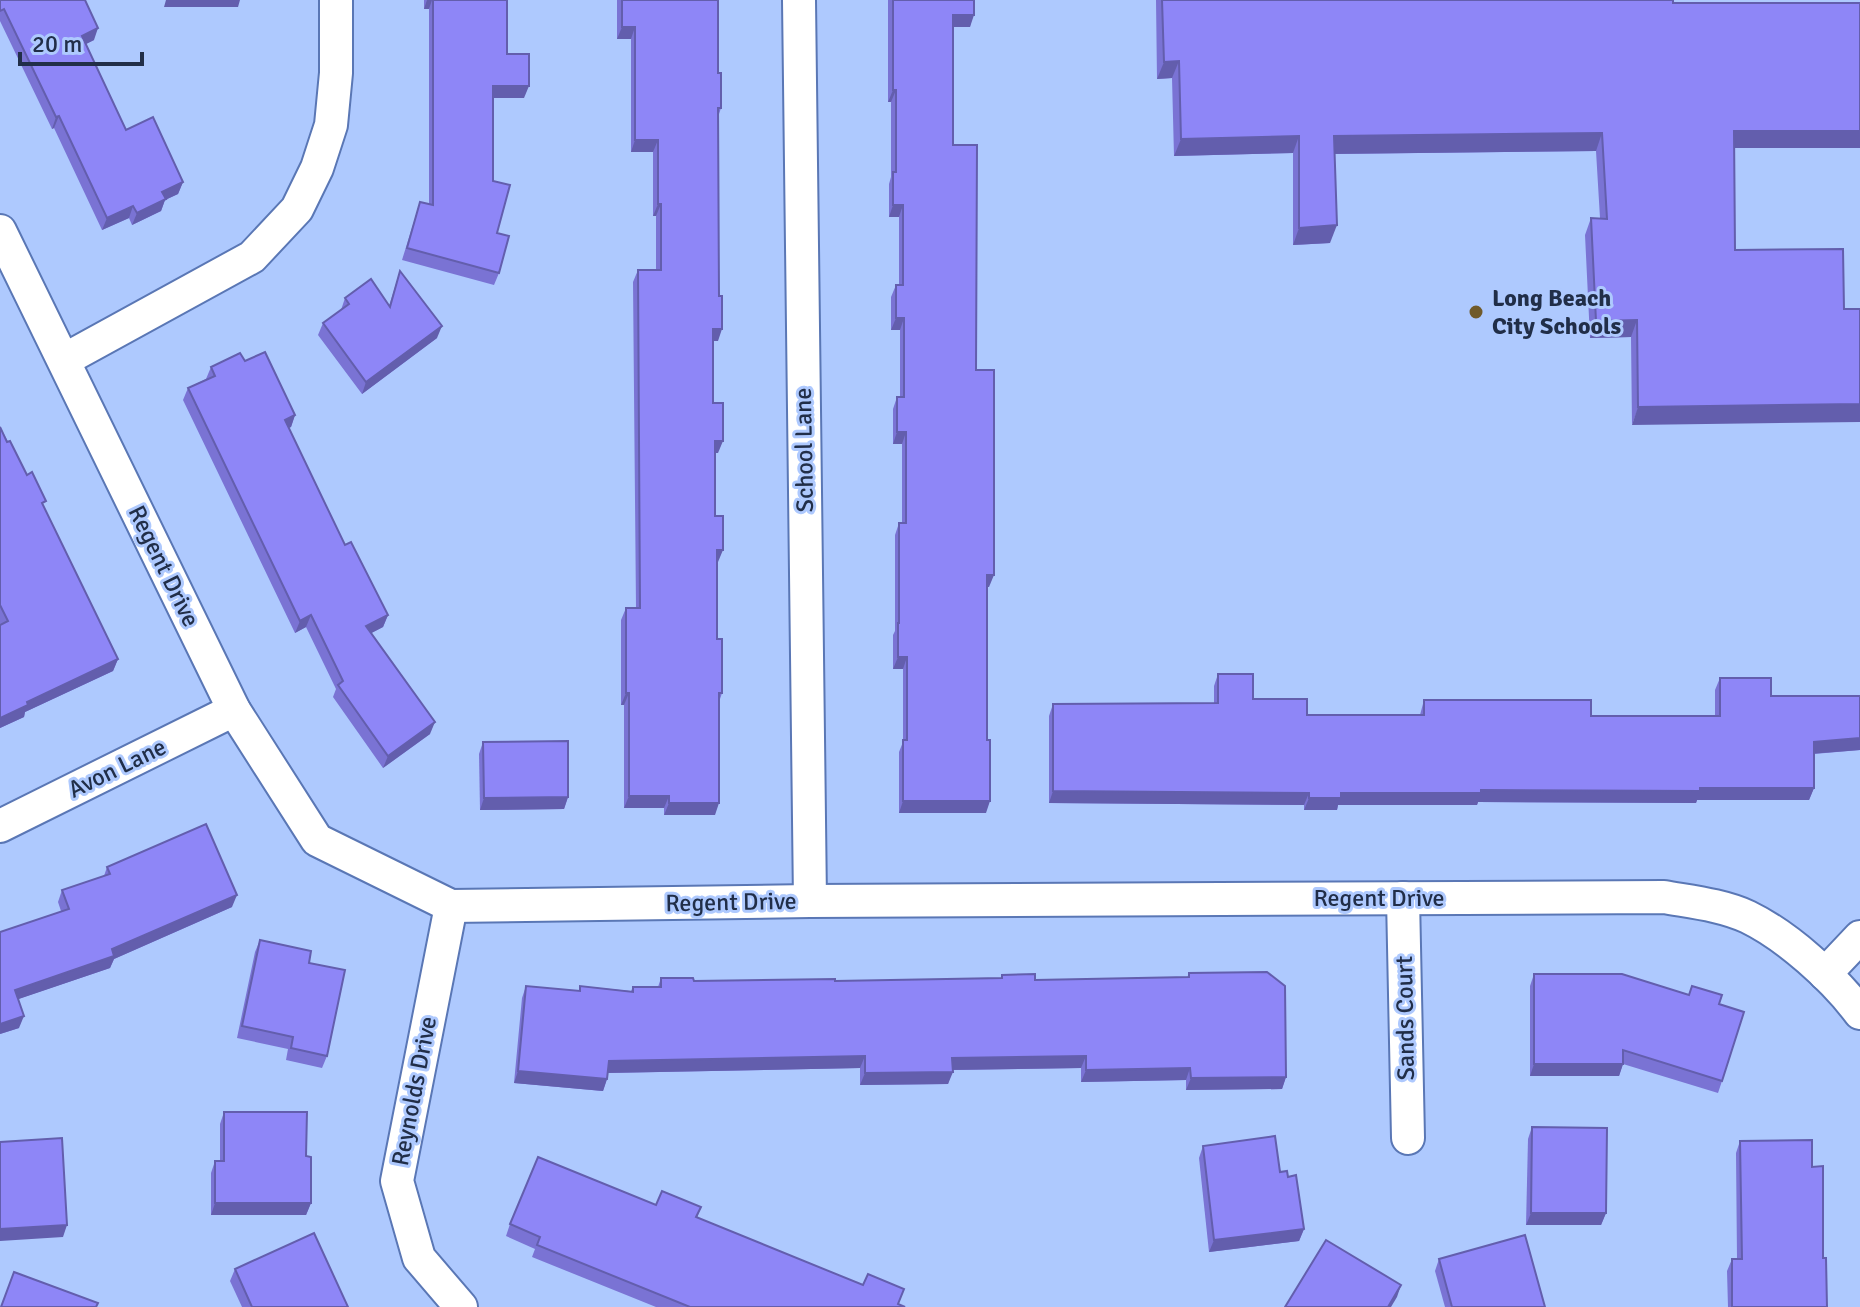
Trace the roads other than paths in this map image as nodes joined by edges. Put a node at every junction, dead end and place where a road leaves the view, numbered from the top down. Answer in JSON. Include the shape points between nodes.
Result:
{"nodes":[{"id":1,"x":336,"y":0,"type":"edge"},
{"id":2,"x":799,"y":0,"type":"edge"},
{"id":3,"x":0,"y":231,"type":"edge"},
{"id":4,"x":64,"y":360,"type":"junction"},
{"id":5,"x":234,"y":710,"type":"junction"},
{"id":6,"x":0,"y":826,"type":"edge"},
{"id":7,"x":1403,"y":898,"type":"junction"},
{"id":8,"x":810,"y":901,"type":"junction"},
{"id":9,"x":451,"y":906,"type":"junction"},
{"id":10,"x":1860,"y":937,"type":"edge"},
{"id":11,"x":1825,"y":974,"type":"junction"},
{"id":12,"x":1860,"y":1013,"type":"edge"},
{"id":13,"x":1408,"y":1138,"type":"dead end"},
{"id":14,"x":461,"y":1307,"type":"edge"}],
"edges":[{"from":1,"to":4,"type":"street","via":[[331,125],[297,209],[252,257]]},
{"from":2,"to":8,"type":"street","name":"School Lane"},
{"from":3,"to":4,"type":"street","name":"Regent Drive"},
{"from":4,"to":5,"type":"street","name":"Regent Drive"},
{"from":5,"to":6,"type":"street","name":"Avon Lane"},
{"from":5,"to":9,"type":"street","name":"Regent Drive","via":[[317,840]]},
{"from":7,"to":8,"type":"street","name":"Regent Drive"},
{"from":7,"to":11,"type":"street","name":"Regent Drive","via":[[1664,897],[1714,906],[1781,937]]},
{"from":7,"to":13,"type":"street","name":"Sands Court"},
{"from":8,"to":9,"type":"street","name":"Regent Drive"},
{"from":9,"to":14,"type":"street","name":"Reynolds Drive","via":[[397,1181],[419,1258]]},
{"from":10,"to":11,"type":"street"},
{"from":11,"to":12,"type":"street","name":"Regent Drive"}]}
